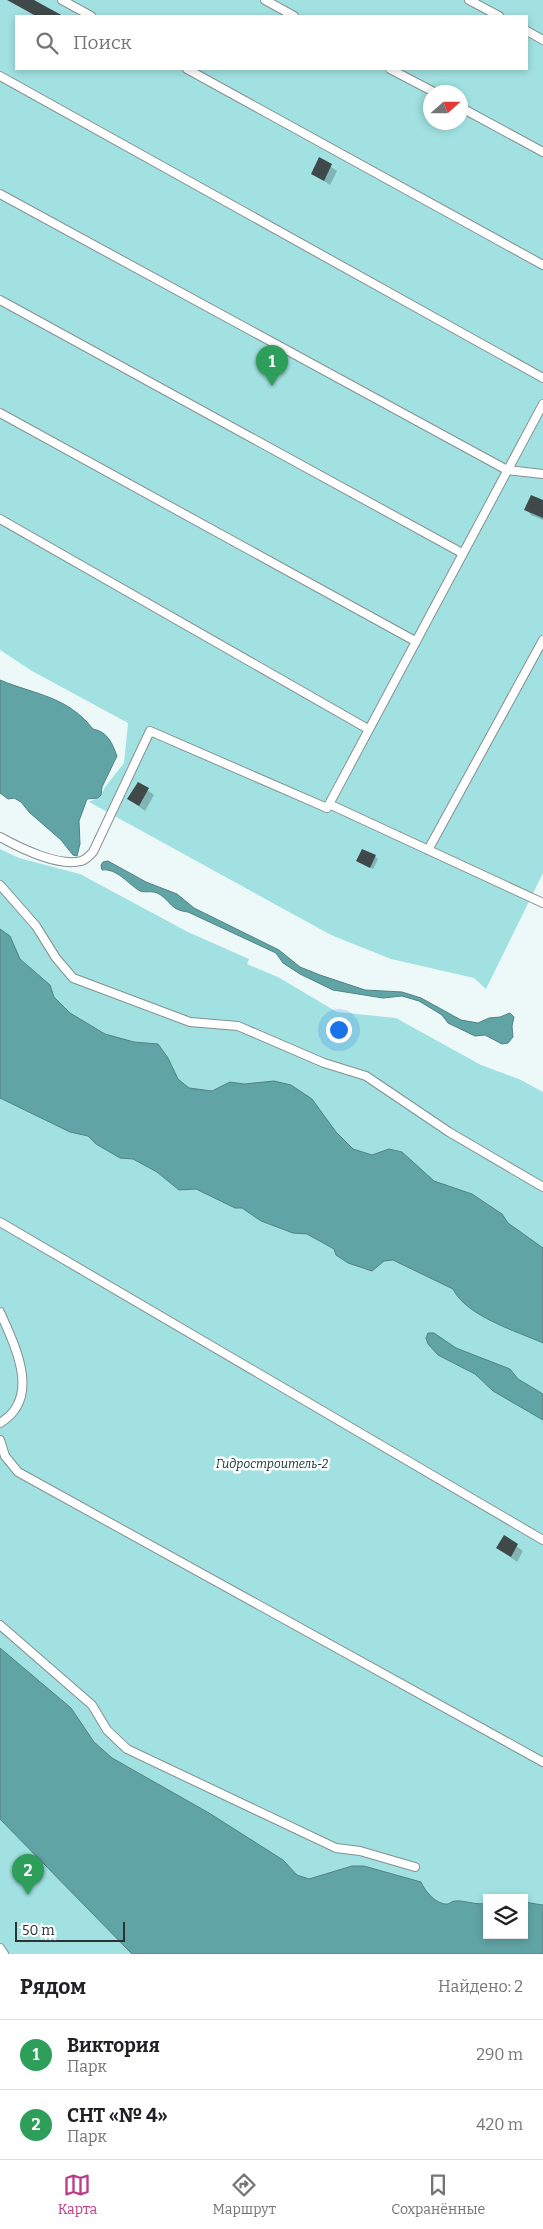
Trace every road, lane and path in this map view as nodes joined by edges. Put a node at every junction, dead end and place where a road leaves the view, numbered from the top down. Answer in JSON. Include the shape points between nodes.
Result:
{"nodes":[{"id":1,"x":62,"y":0,"type":"edge"},
{"id":2,"x":265,"y":0,"type":"edge"},
{"id":3,"x":469,"y":0,"type":"edge"},
{"id":4,"x":89,"y":15,"type":"edge"},
{"id":5,"x":292,"y":15,"type":"edge"},
{"id":6,"x":497,"y":15,"type":"edge"},
{"id":7,"x":528,"y":32,"type":"edge"},
{"id":8,"x":543,"y":40,"type":"edge"},
{"id":9,"x":189,"y":70,"type":"edge"},
{"id":10,"x":392,"y":70,"type":"edge"},
{"id":11,"x":0,"y":76,"type":"edge"},
{"id":12,"x":423,"y":86,"type":"edge"},
{"id":13,"x":468,"y":111,"type":"edge"},
{"id":14,"x":543,"y":152,"type":"edge"},
{"id":15,"x":0,"y":194,"type":"edge"},
{"id":16,"x":543,"y":265,"type":"edge"},
{"id":17,"x":0,"y":300,"type":"edge"},
{"id":18,"x":543,"y":378,"type":"edge"},
{"id":19,"x":543,"y":404,"type":"edge"},
{"id":20,"x":0,"y":413,"type":"edge"},
{"id":21,"x":507,"y":470,"type":"junction"},
{"id":22,"x":543,"y":474,"type":"edge"},
{"id":23,"x":0,"y":519,"type":"edge"},
{"id":24,"x":462,"y":553,"type":"junction"},
{"id":25,"x":543,"y":640,"type":"edge"},
{"id":26,"x":415,"y":641,"type":"junction"},
{"id":27,"x":368,"y":729,"type":"junction"},
{"id":28,"x":329,"y":804,"type":"junction"},
{"id":29,"x":0,"y":837,"type":"edge"},
{"id":30,"x":428,"y":850,"type":"junction"},
{"id":31,"x":0,"y":885,"type":"edge"},
{"id":32,"x":543,"y":903,"type":"edge"},
{"id":33,"x":543,"y":1188,"type":"edge"},
{"id":34,"x":0,"y":1222,"type":"edge"},
{"id":35,"x":0,"y":1312,"type":"edge"},
{"id":36,"x":0,"y":1423,"type":"edge"},
{"id":37,"x":0,"y":1440,"type":"edge"},
{"id":38,"x":543,"y":1540,"type":"edge"},
{"id":39,"x":0,"y":1625,"type":"edge"},
{"id":40,"x":543,"y":1762,"type":"edge"},
{"id":41,"x":415,"y":1867,"type":"dead end"},
{"id":42,"x":0,"y":1948,"type":"edge"},
{"id":43,"x":4,"y":1954,"type":"edge"}],
"edges":[{"from":1,"to":4,"type":"lane"},
{"from":2,"to":5,"type":"lane"},
{"from":3,"to":6,"type":"lane"},
{"from":7,"to":8,"type":"lane"},
{"from":9,"to":16,"type":"lane"},
{"from":10,"to":12,"type":"lane"},
{"from":11,"to":18,"type":"lane"},
{"from":13,"to":14,"type":"lane"},
{"from":15,"to":21,"type":"lane"},
{"from":17,"to":24,"type":"lane"},
{"from":19,"to":21,"type":"lane"},
{"from":20,"to":26,"type":"lane"},
{"from":21,"to":22,"type":"lane"},
{"from":21,"to":24,"type":"lane"},
{"from":23,"to":27,"type":"lane"},
{"from":24,"to":26,"type":"lane"},
{"from":25,"to":30,"type":"lane"},
{"from":26,"to":27,"type":"lane"},
{"from":27,"to":28,"type":"lane"},
{"from":28,"to":29,"type":"lane","via":[[327,808],[150,731],[94,852],[84,860],[68,863],[20,848]]},
{"from":28,"to":30,"type":"lane"},
{"from":30,"to":32,"type":"lane"},
{"from":31,"to":33,"type":"lane","via":[[36,926],[73,978],[190,1022],[238,1026],[366,1076],[448,1132]]},
{"from":34,"to":38,"type":"lane"},
{"from":35,"to":36,"type":"lane","via":[[18,1353],[23,1381],[20,1404]]},
{"from":37,"to":40,"type":"lane","via":[[5,1456],[18,1472]]},
{"from":39,"to":41,"type":"lane","via":[[92,1705],[107,1730],[127,1749],[336,1848],[360,1851]]},
{"from":42,"to":43,"type":"lane"}]}
